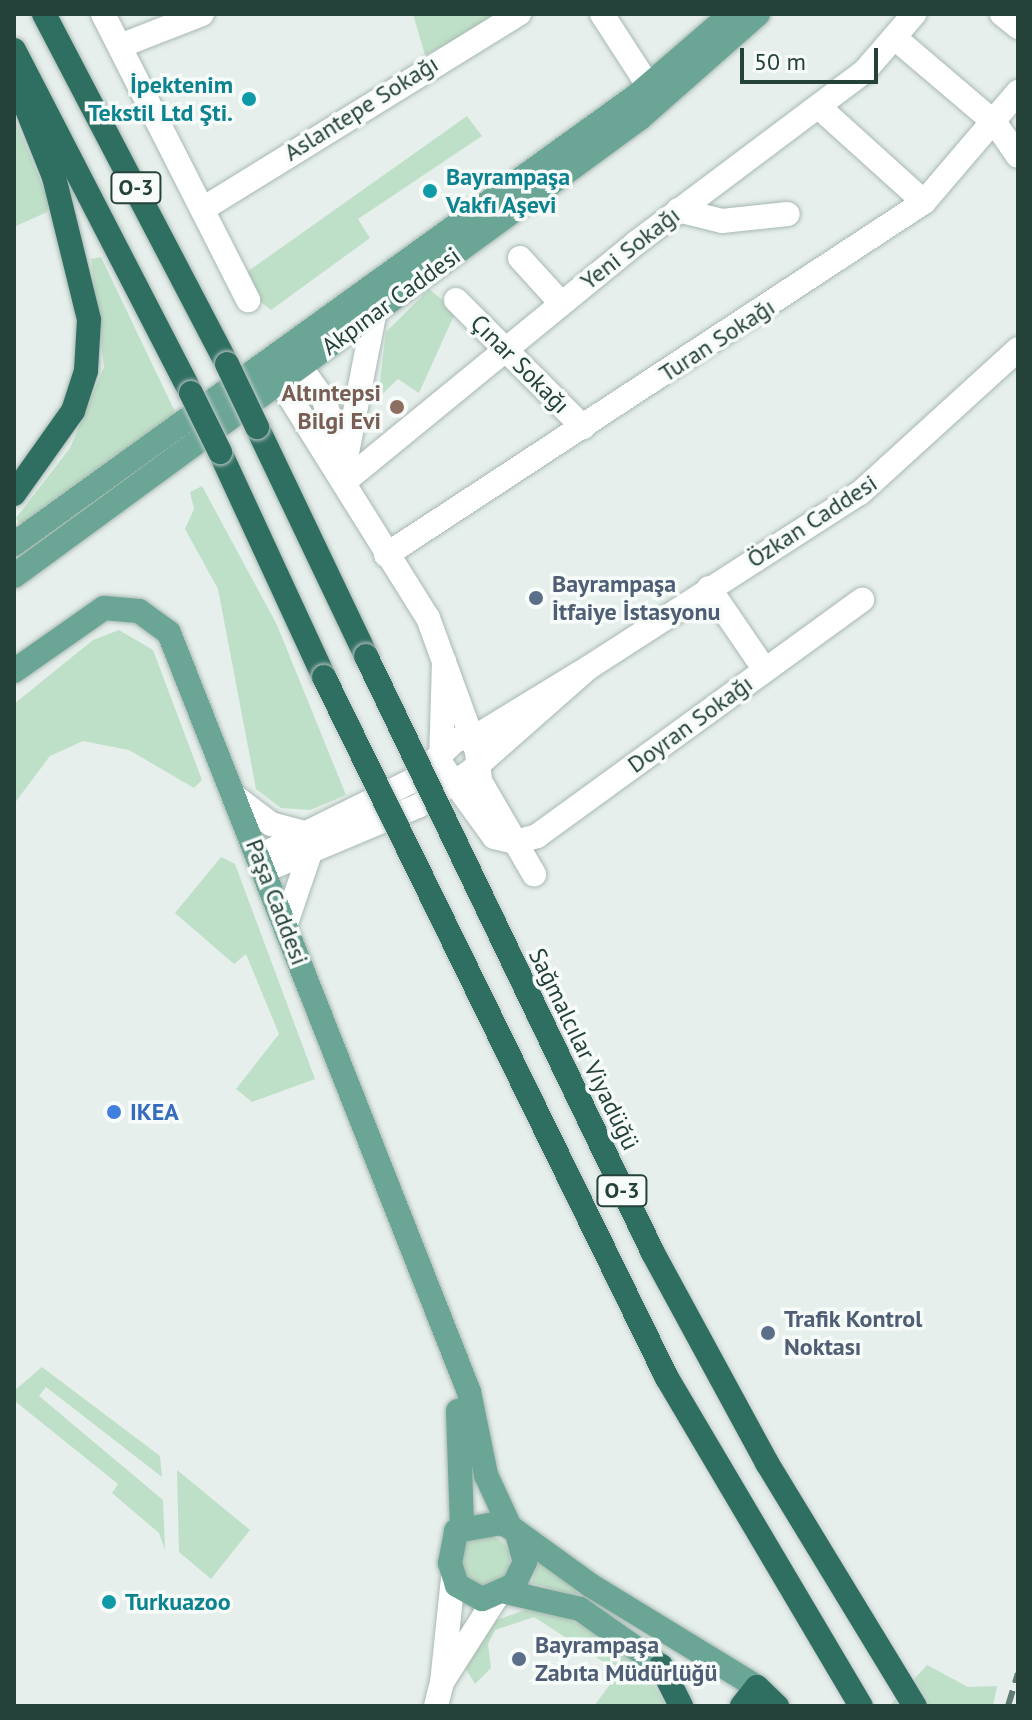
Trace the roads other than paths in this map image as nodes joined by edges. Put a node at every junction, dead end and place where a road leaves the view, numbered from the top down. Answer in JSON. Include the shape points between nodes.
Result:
{"nodes":[{"id":1,"x":44,"y":14,"type":"edge"},
{"id":2,"x":103,"y":14,"type":"edge"},
{"id":3,"x":202,"y":14,"type":"edge"},
{"id":4,"x":519,"y":14,"type":"edge"},
{"id":5,"x":602,"y":14,"type":"edge"},
{"id":6,"x":731,"y":14,"type":"edge"},
{"id":7,"x":758,"y":14,"type":"edge"},
{"id":8,"x":914,"y":14,"type":"edge"},
{"id":9,"x":1002,"y":14,"type":"edge"},
{"id":10,"x":1018,"y":27,"type":"edge"},
{"id":11,"x":895,"y":38,"type":"junction"},
{"id":12,"x":120,"y":46,"type":"junction"},
{"id":13,"x":14,"y":50,"type":"edge"},
{"id":14,"x":14,"y":77,"type":"edge"},
{"id":15,"x":648,"y":85,"type":"junction"},
{"id":16,"x":1018,"y":92,"type":"edge"},
{"id":17,"x":820,"y":108,"type":"junction"},
{"id":18,"x":995,"y":123,"type":"junction"},
{"id":19,"x":1018,"y":156,"type":"edge"},
{"id":20,"x":924,"y":202,"type":"junction"},
{"id":21,"x":206,"y":207,"type":"junction"},
{"id":22,"x":678,"y":210,"type":"junction"},
{"id":23,"x":788,"y":214,"type":"dead end"},
{"id":24,"x":520,"y":258,"type":"dead end"},
{"id":25,"x":248,"y":300,"type":"dead end"},
{"id":26,"x":456,"y":300,"type":"dead end"},
{"id":27,"x":561,"y":303,"type":"junction"},
{"id":28,"x":374,"y":315,"type":"junction"},
{"id":29,"x":1018,"y":349,"type":"edge"},
{"id":30,"x":506,"y":351,"type":"junction"},
{"id":31,"x":290,"y":362,"type":"junction"},
{"id":32,"x":281,"y":383,"type":"junction"},
{"id":33,"x":583,"y":427,"type":"junction"},
{"id":34,"x":344,"y":472,"type":"junction"},
{"id":35,"x":14,"y":494,"type":"edge"},
{"id":36,"x":14,"y":544,"type":"edge"},
{"id":37,"x":386,"y":555,"type":"junction"},
{"id":38,"x":14,"y":576,"type":"edge"},
{"id":39,"x":709,"y":588,"type":"junction"},
{"id":40,"x":862,"y":600,"type":"dead end"},
{"id":41,"x":444,"y":661,"type":"junction"},
{"id":42,"x":588,"y":668,"type":"junction"},
{"id":43,"x":765,"y":670,"type":"junction"},
{"id":44,"x":14,"y":671,"type":"edge"},
{"id":45,"x":470,"y":738,"type":"junction"},
{"id":46,"x":442,"y":752,"type":"junction"},
{"id":47,"x":467,"y":773,"type":"junction"},
{"id":48,"x":238,"y":799,"type":"junction"},
{"id":49,"x":515,"y":842,"type":"junction"},
{"id":50,"x":310,"y":844,"type":"junction"},
{"id":51,"x":263,"y":863,"type":"junction"},
{"id":52,"x":534,"y":874,"type":"dead end"},
{"id":53,"x":285,"y":926,"type":"junction"},
{"id":54,"x":447,"y":1345,"type":"junction"},
{"id":55,"x":462,"y":1528,"type":"junction"},
{"id":56,"x":514,"y":1530,"type":"junction"},
{"id":57,"x":453,"y":1578,"type":"junction"},
{"id":58,"x":501,"y":1594,"type":"junction"},
{"id":59,"x":661,"y":1666,"type":"joint"},
{"id":60,"x":442,"y":1682,"type":"junction"},
{"id":61,"x":750,"y":1696,"type":"edge"},
{"id":62,"x":436,"y":1706,"type":"edge"},
{"id":63,"x":681,"y":1706,"type":"edge"},
{"id":64,"x":777,"y":1706,"type":"edge"},
{"id":65,"x":861,"y":1706,"type":"edge"},
{"id":66,"x":915,"y":1706,"type":"edge"}],
"edges":[{"from":1,"to":66,"type":"highway","name":"Sağmalcılar Viyadüğü","number":"O-3","bridge":true,"via":[[227,364],[653,1253],[829,1571]]},
{"from":2,"to":12,"type":"street"},
{"from":3,"to":12,"type":"street"},
{"from":4,"to":21,"type":"street","name":"Aslantepe Sokağı"},
{"from":5,"to":15,"type":"street"},
{"from":6,"to":15,"type":"main road","name":"Akpınar Caddesi"},
{"from":7,"to":28,"type":"main road","name":"Akpınar Caddesi","via":[[649,111]]},
{"from":8,"to":11,"type":"street","name":"Yeni Sokağı"},
{"from":9,"to":10,"type":"street"},
{"from":11,"to":17,"type":"street","name":"Yeni Sokağı"},
{"from":11,"to":18,"type":"street"},
{"from":12,"to":21,"type":"street"},
{"from":13,"to":65,"type":"highway","number":"O-3","bridge":true,"via":[[191,393],[667,1378]]},
{"from":14,"to":35,"type":"highway","via":[[54,177],[89,320],[76,403]]},
{"from":15,"to":31,"type":"main road","name":"Akpınar Caddesi"},
{"from":16,"to":18,"type":"street","name":"Turan Sokağı"},
{"from":17,"to":20,"type":"street"},
{"from":17,"to":22,"type":"street","name":"Yeni Sokağı"},
{"from":18,"to":19,"type":"street"},
{"from":18,"to":20,"type":"street","name":"Turan Sokağı"},
{"from":20,"to":33,"type":"street","name":"Turan Sokağı"},
{"from":21,"to":25,"type":"street"},
{"from":22,"to":23,"type":"street","via":[[722,221]]},
{"from":22,"to":27,"type":"street","name":"Yeni Sokağı"},
{"from":24,"to":27,"type":"street"},
{"from":26,"to":30,"type":"street","name":"Çınar Sokağı"},
{"from":27,"to":30,"type":"street","name":"Yeni Sokağı"},
{"from":28,"to":31,"type":"main road","name":"Akpınar Caddesi"},
{"from":28,"to":34,"type":"street"},
{"from":29,"to":39,"type":"street","name":"Özkan Caddesi","via":[[860,493]]},
{"from":30,"to":33,"type":"street","name":"Çınar Sokağı"},
{"from":30,"to":34,"type":"street","name":"Yeni Sokağı"},
{"from":31,"to":32,"type":"main road","name":"Akpınar Caddesi"},
{"from":31,"to":34,"type":"street","via":[[335,424]]},
{"from":31,"to":36,"type":"main road","name":"Akpınar Caddesi"},
{"from":32,"to":34,"type":"street"},
{"from":32,"to":38,"type":"main road","name":"Akpınar Caddesi"},
{"from":33,"to":37,"type":"street","name":"Turan Sokağı"},
{"from":34,"to":37,"type":"street"},
{"from":37,"to":41,"type":"street","via":[[428,618]]},
{"from":39,"to":42,"type":"street","name":"Özkan Caddesi"},
{"from":39,"to":43,"type":"street"},
{"from":40,"to":43,"type":"street","name":"Doyran Sokağı"},
{"from":41,"to":45,"type":"street"},
{"from":41,"to":46,"type":"street"},
{"from":42,"to":45,"type":"street","name":"Özkan Caddesi"},
{"from":42,"to":47,"type":"street","name":"Özkan Caddesi"},
{"from":43,"to":49,"type":"street","name":"Doyran Sokağı","via":[[537,836]]},
{"from":44,"to":48,"type":"main road","name":"Paşa Caddesi","via":[[104,608],[124,606],[151,617],[182,657]]},
{"from":45,"to":46,"type":"street","name":"Özkan Caddesi"},
{"from":45,"to":47,"type":"street"},
{"from":46,"to":47,"type":"street","via":[[444,771]]},
{"from":46,"to":50,"type":"street","name":"Özkan Caddesi","via":[[412,781]]},
{"from":47,"to":49,"type":"street","via":[[494,837]]},
{"from":47,"to":50,"type":"street","name":"Özkan Caddesi"},
{"from":48,"to":50,"type":"street"},
{"from":48,"to":51,"type":"main road","name":"Paşa Caddesi"},
{"from":49,"to":52,"type":"street"},
{"from":50,"to":51,"type":"street"},
{"from":50,"to":53,"type":"street"},
{"from":51,"to":53,"type":"main road","name":"Paşa Caddesi"},
{"from":53,"to":54,"type":"main road","name":"Paşa Caddesi"},
{"from":54,"to":55,"type":"main road","name":"Paşa Caddesi","via":[[463,1442]]},
{"from":54,"to":56,"type":"main road","name":"Paşa Caddesi","via":[[469,1392],[486,1475]]},
{"from":55,"to":56,"type":"main road","via":[[487,1520]]},
{"from":55,"to":57,"type":"main road","via":[[451,1546]]},
{"from":56,"to":58,"type":"main road","via":[[525,1562]]},
{"from":56,"to":61,"type":"main road"},
{"from":57,"to":58,"type":"main road","via":[[472,1596]]},
{"from":57,"to":60,"type":"street"},
{"from":58,"to":59,"type":"main road","via":[[580,1609]]},
{"from":58,"to":60,"type":"street"},
{"from":59,"to":63,"type":"highway"},
{"from":60,"to":62,"type":"street"},
{"from":61,"to":64,"type":"highway"}]}
